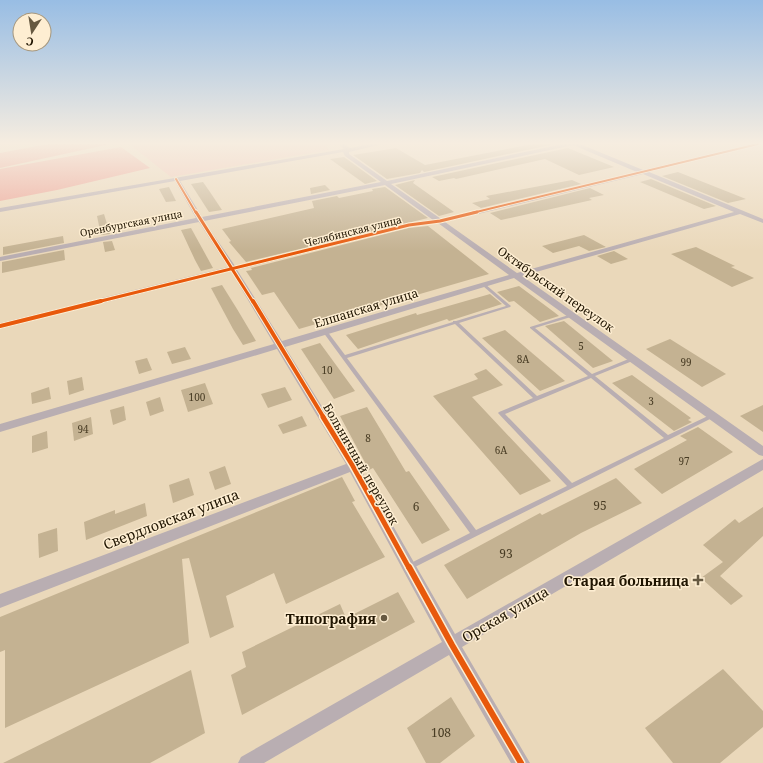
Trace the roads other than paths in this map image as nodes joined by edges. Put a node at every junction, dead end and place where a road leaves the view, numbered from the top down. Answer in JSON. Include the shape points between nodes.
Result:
{"nodes":[{"id":1,"x":176,"y":179,"type":"edge"},
{"id":2,"x":173,"y":180,"type":"edge"},
{"id":3,"x":383,"y":180,"type":"edge"},
{"id":4,"x":398,"y":180,"type":"edge"},
{"id":5,"x":612,"y":180,"type":"edge"},
{"id":6,"x":662,"y":180,"type":"edge"},
{"id":7,"x":386,"y":182,"type":"junction"},
{"id":8,"x":0,"y":210,"type":"edge"},
{"id":9,"x":740,"y":212,"type":"junction"},
{"id":10,"x":200,"y":220,"type":"junction"},
{"id":11,"x":440,"y":221,"type":"junction"},
{"id":12,"x":763,"y":221,"type":"edge"},
{"id":13,"x":0,"y":259,"type":"edge"},
{"id":14,"x":234,"y":269,"type":"junction"},
{"id":15,"x":517,"y":275,"type":"junction"},
{"id":16,"x":484,"y":285,"type":"junction"},
{"id":17,"x":572,"y":315,"type":"junction"},
{"id":18,"x":455,"y":322,"type":"junction"},
{"id":19,"x":0,"y":326,"type":"edge"},
{"id":20,"x":325,"y":332,"type":"junction"},
{"id":21,"x":280,"y":346,"type":"junction"},
{"id":22,"x":344,"y":357,"type":"junction"},
{"id":23,"x":633,"y":359,"type":"junction"},
{"id":24,"x":590,"y":376,"type":"junction"},
{"id":25,"x":536,"y":398,"type":"junction"},
{"id":26,"x":712,"y":416,"type":"junction"},
{"id":27,"x":0,"y":428,"type":"edge"},
{"id":28,"x":668,"y":438,"type":"junction"},
{"id":29,"x":763,"y":452,"type":"edge"},
{"id":30,"x":763,"y":464,"type":"edge"},
{"id":31,"x":353,"y":466,"type":"junction"},
{"id":32,"x":571,"y":486,"type":"junction"},
{"id":33,"x":475,"y":534,"type":"junction"},
{"id":34,"x":409,"y":567,"type":"junction"},
{"id":35,"x":0,"y":601,"type":"edge"},
{"id":36,"x":452,"y":645,"type":"junction"},
{"id":37,"x":247,"y":763,"type":"edge"},
{"id":38,"x":521,"y":763,"type":"edge"}],
"edges":[{"from":1,"to":10,"type":"street","name":"Больничный переулок"},
{"from":2,"to":8,"type":"street"},
{"from":3,"to":7,"type":"street","name":"Октябрьский переулок"},
{"from":4,"to":7,"type":"street","name":"Оренбургская улица"},
{"from":5,"to":11,"type":"street","name":"Челябинская улица"},
{"from":6,"to":9,"type":"street"},
{"from":7,"to":10,"type":"street","name":"Оренбургская улица"},
{"from":7,"to":11,"type":"street","name":"Октябрьский переулок"},
{"from":9,"to":12,"type":"street"},
{"from":9,"to":15,"type":"street","name":"Елшанская улица"},
{"from":10,"to":13,"type":"street","name":"Оренбургская улица"},
{"from":10,"to":14,"type":"street","name":"Больничный переулок"},
{"from":11,"to":14,"type":"street","name":"Челябинская улица","via":[[409,225]]},
{"from":11,"to":15,"type":"street","name":"Октябрьский переулок"},
{"from":14,"to":19,"type":"street","name":"Челябинская улица"},
{"from":14,"to":21,"type":"street","name":"Больничный переулок"},
{"from":15,"to":16,"type":"street","name":"Елшанская улица"},
{"from":15,"to":17,"type":"street","name":"Октябрьский переулок"},
{"from":16,"to":18,"type":"lane","via":[[509,306]]},
{"from":16,"to":20,"type":"street","name":"Елшанская улица"},
{"from":17,"to":23,"type":"street","name":"Октябрьский переулок"},
{"from":17,"to":24,"type":"lane","via":[[532,328]]},
{"from":18,"to":22,"type":"lane"},
{"from":18,"to":25,"type":"lane"},
{"from":20,"to":21,"type":"street","name":"Елшанская улица"},
{"from":20,"to":22,"type":"lane"},
{"from":21,"to":27,"type":"street","name":"Елшанская улица"},
{"from":21,"to":31,"type":"street","name":"Больничный переулок"},
{"from":22,"to":33,"type":"lane"},
{"from":23,"to":24,"type":"lane"},
{"from":23,"to":26,"type":"street","name":"Октябрьский переулок"},
{"from":24,"to":25,"type":"lane"},
{"from":24,"to":28,"type":"lane"},
{"from":25,"to":32,"type":"lane","via":[[500,414]]},
{"from":26,"to":28,"type":"lane"},
{"from":26,"to":29,"type":"street","name":"Октябрьский переулок"},
{"from":28,"to":32,"type":"lane"},
{"from":30,"to":36,"type":"street","name":"Орская улица"},
{"from":31,"to":34,"type":"street","name":"Больничный переулок"},
{"from":31,"to":35,"type":"street","name":"Свердловская улица"},
{"from":32,"to":33,"type":"lane"},
{"from":33,"to":34,"type":"lane"},
{"from":34,"to":36,"type":"street","name":"Больничный переулок"},
{"from":36,"to":37,"type":"street","name":"Орская улица"},
{"from":36,"to":38,"type":"street","name":"Больничный переулок"}]}
